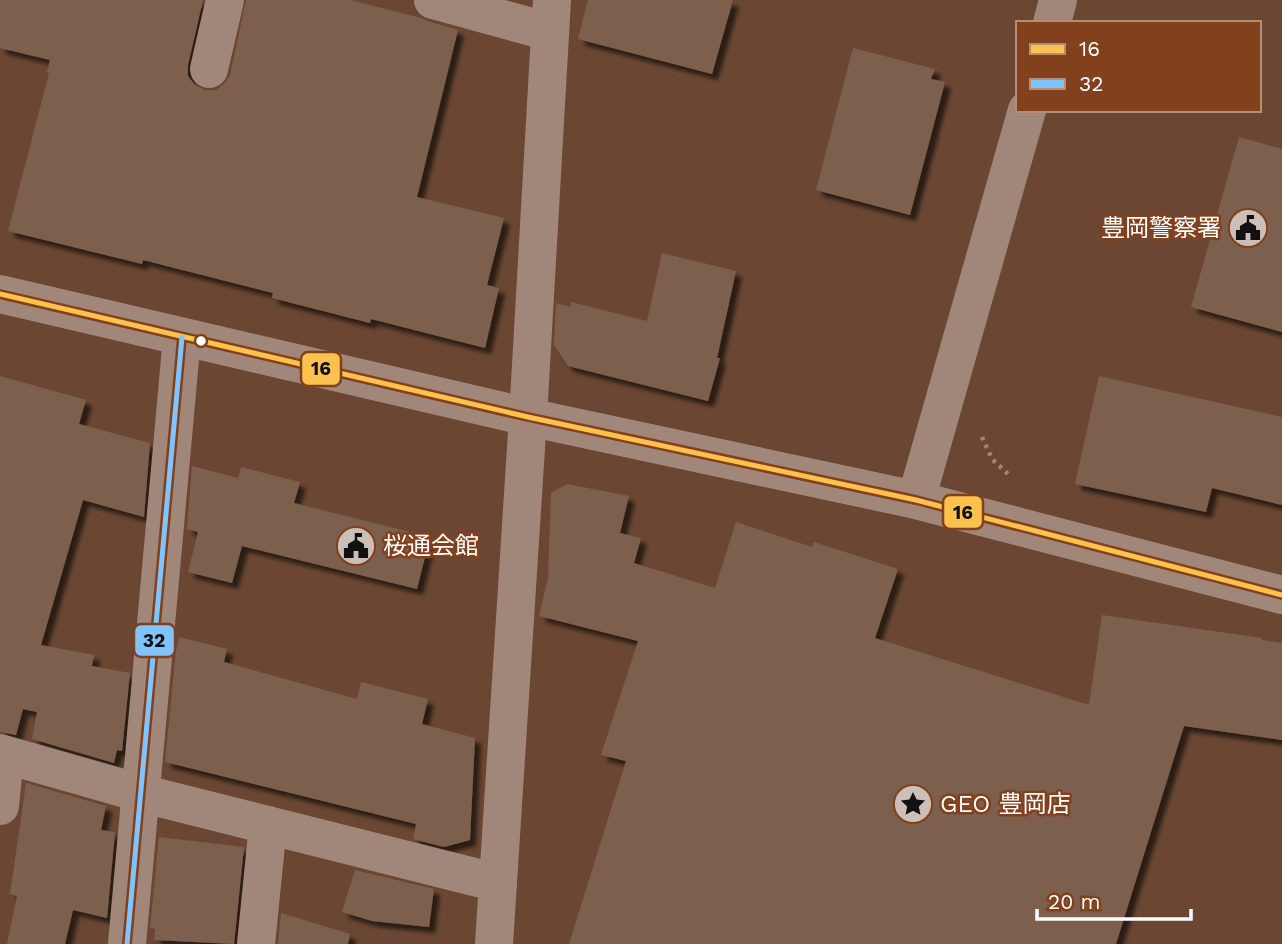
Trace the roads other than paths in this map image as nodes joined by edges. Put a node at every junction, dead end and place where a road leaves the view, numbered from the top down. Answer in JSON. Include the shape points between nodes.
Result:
{"nodes":[{"id":1,"x":225,"y":0,"type":"edge"},
{"id":2,"x":433,"y":0,"type":"edge"},
{"id":3,"x":1058,"y":0,"type":"edge"},
{"id":4,"x":551,"y":16,"type":"edge"},
{"id":5,"x":1053,"y":21,"type":"edge"},
{"id":6,"x":209,"y":69,"type":"dead end"},
{"id":7,"x":1026,"y":112,"type":"edge"},
{"id":8,"x":0,"y":294,"type":"edge"},
{"id":9,"x":182,"y":337,"type":"junction"},
{"id":10,"x":528,"y":418,"type":"junction"},
{"id":11,"x":916,"y":500,"type":"junction"},
{"id":12,"x":1282,"y":595,"type":"edge"},
{"id":13,"x":2,"y":754,"type":"edge"},
{"id":14,"x":141,"y":793,"type":"junction"},
{"id":15,"x":0,"y":806,"type":"edge"},
{"id":16,"x":268,"y":825,"type":"junction"},
{"id":17,"x":498,"y":883,"type":"junction"},
{"id":18,"x":127,"y":944,"type":"edge"},
{"id":19,"x":257,"y":944,"type":"edge"},
{"id":20,"x":494,"y":944,"type":"edge"}],
"edges":[{"from":1,"to":6,"type":"street"},
{"from":2,"to":4,"type":"street"},
{"from":3,"to":5,"type":"street"},
{"from":4,"to":10,"type":"street"},
{"from":7,"to":11,"type":"street"},
{"from":8,"to":9,"type":"street"},
{"from":9,"to":10,"type":"street"},
{"from":9,"to":14,"type":"street"},
{"from":10,"to":11,"type":"street"},
{"from":10,"to":17,"type":"street"},
{"from":11,"to":12,"type":"street"},
{"from":13,"to":14,"type":"street"},
{"from":13,"to":15,"type":"street"},
{"from":14,"to":16,"type":"street"},
{"from":14,"to":18,"type":"street"},
{"from":16,"to":17,"type":"street"},
{"from":16,"to":19,"type":"street"},
{"from":17,"to":20,"type":"street"}]}
